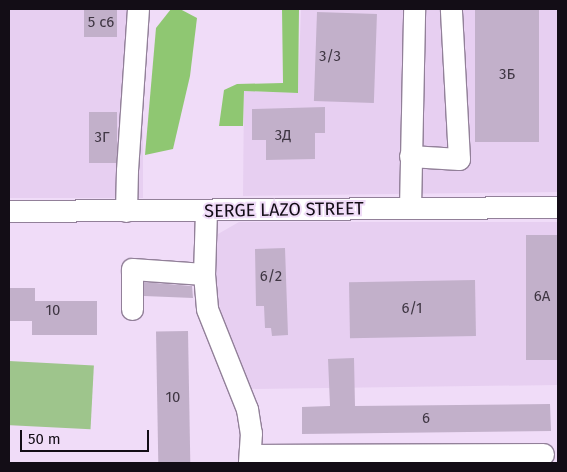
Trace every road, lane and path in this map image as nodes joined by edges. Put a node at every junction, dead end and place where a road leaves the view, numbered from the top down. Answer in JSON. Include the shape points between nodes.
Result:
{"nodes":[{"id":1,"x":138,"y":9,"type":"edge"},
{"id":2,"x":414,"y":9,"type":"edge"},
{"id":3,"x":451,"y":9,"type":"edge"},
{"id":4,"x":410,"y":156,"type":"junction"},
{"id":5,"x":558,"y":206,"type":"edge"},
{"id":6,"x":410,"y":208,"type":"junction"},
{"id":7,"x":9,"y":211,"type":"edge"},
{"id":8,"x":126,"y":211,"type":"junction"},
{"id":9,"x":206,"y":211,"type":"junction"},
{"id":10,"x":204,"y":274,"type":"junction"},
{"id":11,"x":132,"y":309,"type":"dead end"},
{"id":12,"x":542,"y":454,"type":"dead end"},
{"id":13,"x":249,"y":459,"type":"edge"}],
"edges":[{"from":1,"to":8,"type":"street"},
{"from":2,"to":4,"type":"street"},
{"from":3,"to":4,"type":"street","via":[[459,159]]},
{"from":4,"to":6,"type":"street"},
{"from":5,"to":6,"type":"street","name":"SERGE LAZO STREET"},
{"from":6,"to":9,"type":"street","name":"SERGE LAZO STREET"},
{"from":7,"to":8,"type":"street","name":"SERGE LAZO STREET"},
{"from":8,"to":9,"type":"street","name":"SERGE LAZO STREET"},
{"from":9,"to":10,"type":"street"},
{"from":10,"to":11,"type":"street","via":[[132,269]]},
{"from":10,"to":13,"type":"street","via":[[207,309],[248,409],[252,433]]},
{"from":12,"to":13,"type":"street"}]}
